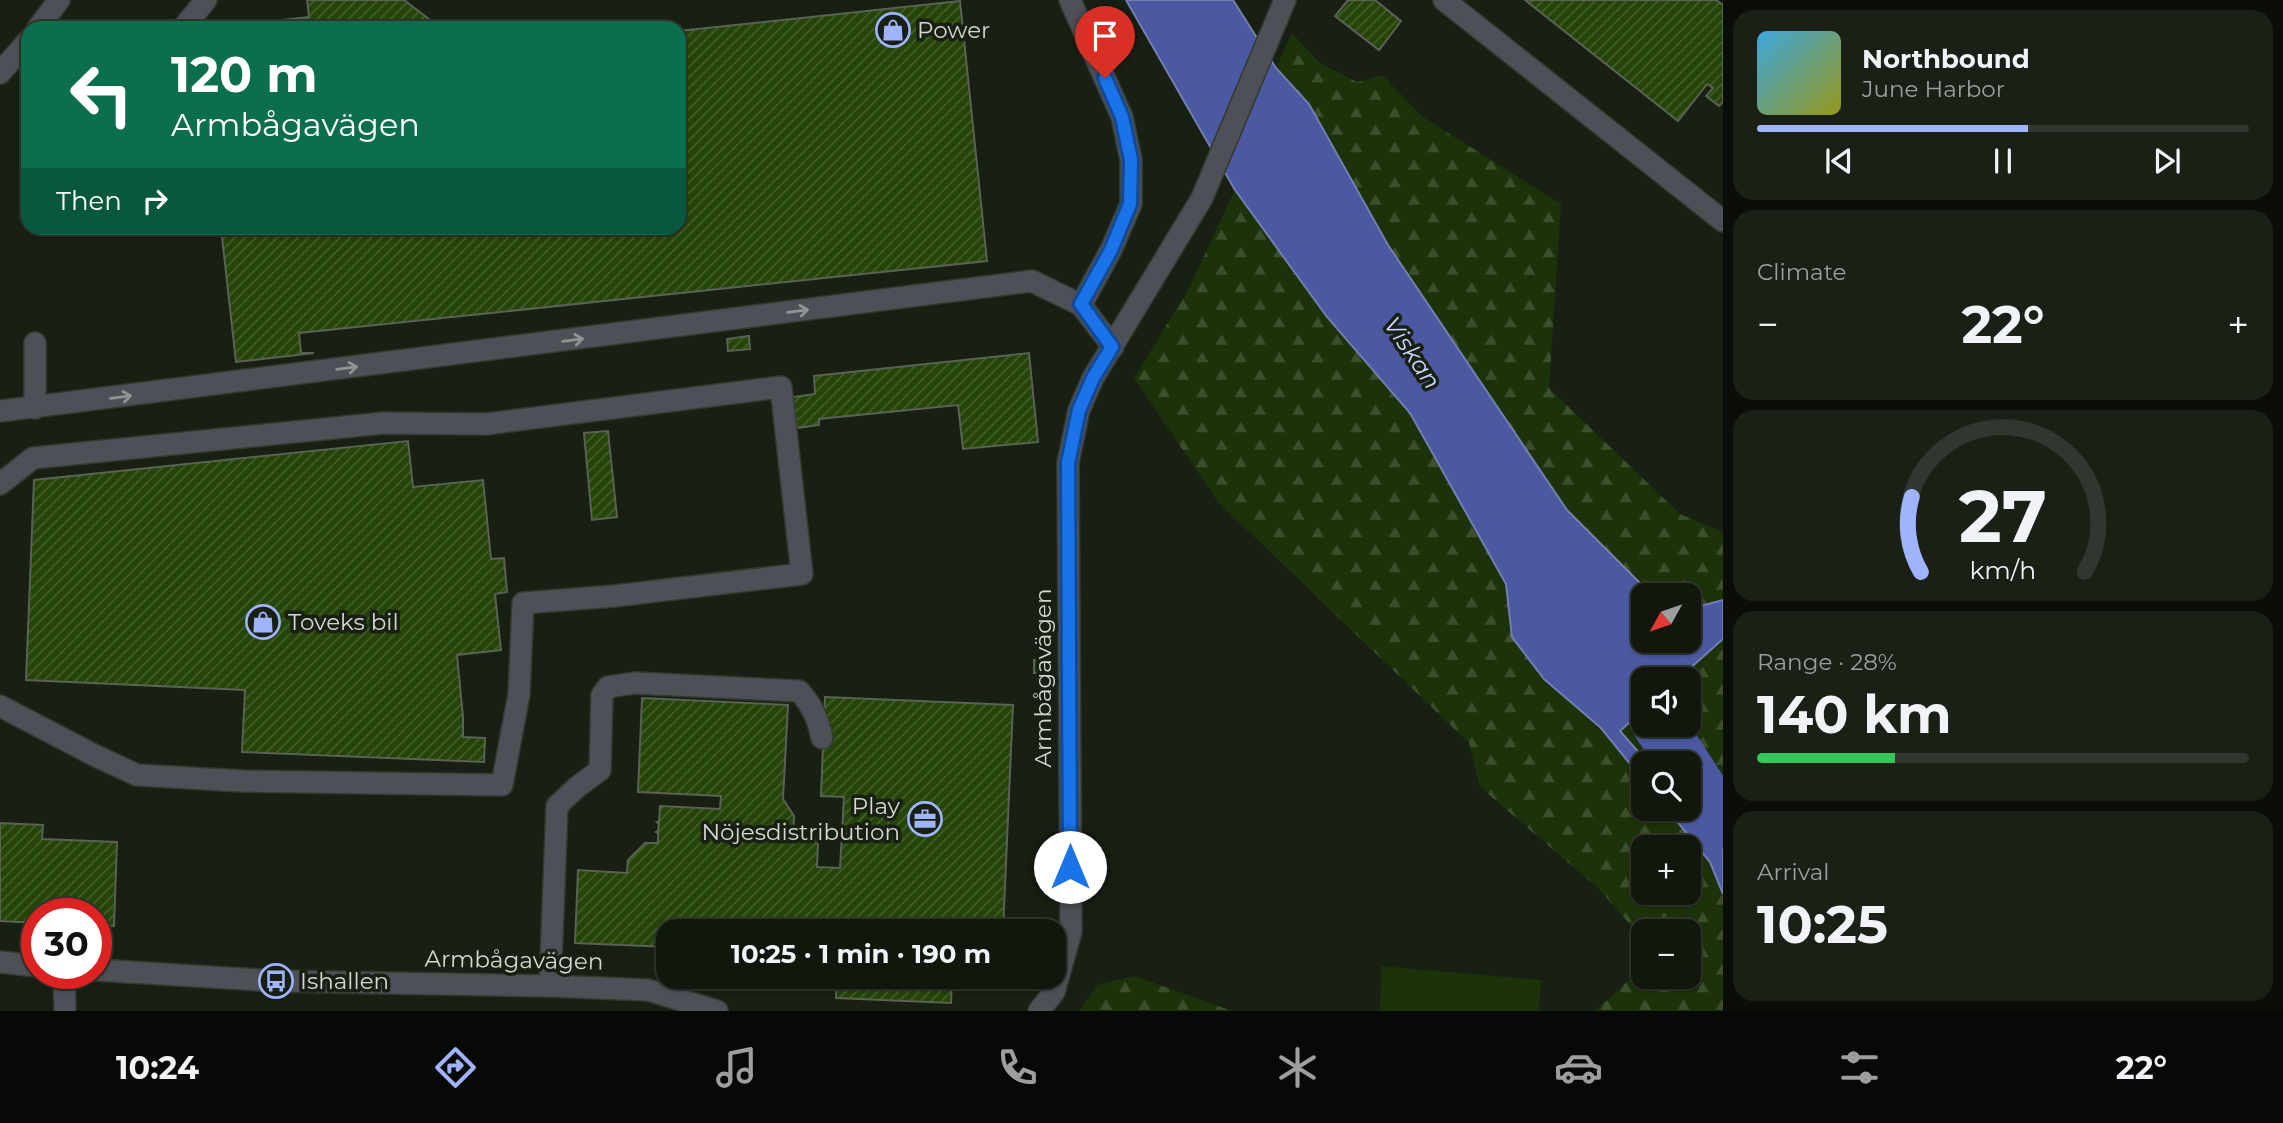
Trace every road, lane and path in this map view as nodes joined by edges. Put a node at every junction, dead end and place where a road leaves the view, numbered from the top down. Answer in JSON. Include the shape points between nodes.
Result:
{"nodes":[{"id":1,"x":59,"y":0,"type":"edge"},
{"id":2,"x":206,"y":0,"type":"edge"},
{"id":3,"x":1070,"y":0,"type":"edge"},
{"id":4,"x":1444,"y":0,"type":"edge"},
{"id":5,"x":1284,"y":1,"type":"edge"},
{"id":6,"x":43,"y":21,"type":"edge"},
{"id":7,"x":189,"y":21,"type":"edge"},
{"id":8,"x":21,"y":49,"type":"edge"},
{"id":9,"x":0,"y":73,"type":"edge"},
{"id":10,"x":1723,"y":221,"type":"edge"},
{"id":11,"x":1081,"y":304,"type":"junction"},
{"id":12,"x":36,"y":343,"type":"dead end"},
{"id":13,"x":1112,"y":347,"type":"junction"},
{"id":14,"x":44,"y":407,"type":"junction"},
{"id":15,"x":0,"y":411,"type":"edge"},
{"id":16,"x":0,"y":484,"type":"edge"},
{"id":17,"x":0,"y":706,"type":"edge"},
{"id":18,"x":822,"y":738,"type":"dead end"},
{"id":19,"x":0,"y":962,"type":"edge"},
{"id":20,"x":21,"y":964,"type":"edge"},
{"id":21,"x":112,"y":971,"type":"edge"},
{"id":22,"x":550,"y":986,"type":"junction"},
{"id":23,"x":64,"y":989,"type":"edge"},
{"id":24,"x":65,"y":1011,"type":"edge"},
{"id":25,"x":717,"y":1011,"type":"edge"},
{"id":26,"x":1039,"y":1011,"type":"edge"}],
"edges":[{"from":1,"to":6,"type":"street"},
{"from":2,"to":7,"type":"street"},
{"from":3,"to":11,"type":"street","via":[[1122,117],[1131,160],[1130,204]]},
{"from":4,"to":10,"type":"street"},
{"from":5,"to":13,"type":"street","name":"Armbågavägen","via":[[1202,198]]},
{"from":8,"to":9,"type":"street"},
{"from":11,"to":13,"type":"street"},
{"from":14,"to":11,"type":"street","one_way":true,"via":[[1032,281]]},
{"from":12,"to":14,"type":"street"},
{"from":13,"to":26,"type":"street","name":"Armbågavägen","via":[[1079,410],[1068,463],[1071,932],[1054,992]]},
{"from":14,"to":15,"type":"street"},
{"from":16,"to":17,"type":"street","via":[[33,458],[384,423],[486,424],[781,387],[802,574],[523,603],[519,694],[502,785],[137,775]]},
{"from":18,"to":22,"type":"street","via":[[811,704],[799,691],[635,683],[608,687],[602,695],[600,770],[557,806]]},
{"from":19,"to":20,"type":"street"},
{"from":21,"to":22,"type":"street","name":"Armbågavägen","via":[[276,981]]},
{"from":22,"to":25,"type":"street","name":"Armbågavägen","via":[[648,990]]},
{"from":23,"to":24,"type":"street"}]}
